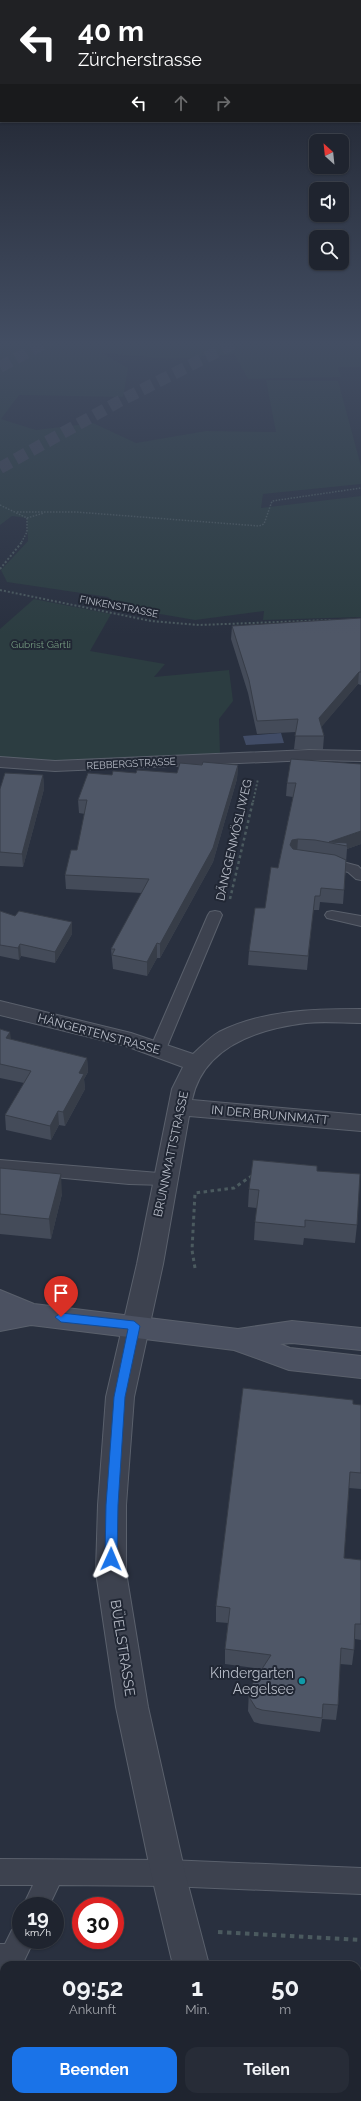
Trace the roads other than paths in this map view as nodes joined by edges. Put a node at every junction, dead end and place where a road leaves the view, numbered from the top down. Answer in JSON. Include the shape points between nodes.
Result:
{"nodes":[{"id":1,"x":361,"y":756,"type":"edge"},
{"id":2,"x":0,"y":762,"type":"edge"},
{"id":3,"x":312,"y":859,"type":"edge"},
{"id":4,"x":361,"y":876,"type":"edge"},
{"id":5,"x":215,"y":915,"type":"road end"},
{"id":6,"x":332,"y":915,"type":"dead end"},
{"id":7,"x":361,"y":921,"type":"edge"},
{"id":8,"x":0,"y":1008,"type":"edge"},
{"id":9,"x":361,"y":1016,"type":"edge"},
{"id":10,"x":158,"y":1050,"type":"junction"},
{"id":11,"x":196,"y":1063,"type":"junction"},
{"id":12,"x":179,"y":1107,"type":"junction"},
{"id":13,"x":361,"y":1123,"type":"edge"},
{"id":14,"x":0,"y":1166,"type":"edge"},
{"id":15,"x":165,"y":1179,"type":"junction"},
{"id":16,"x":0,"y":1300,"type":"edge"},
{"id":17,"x":31,"y":1314,"type":"junction"},
{"id":18,"x":0,"y":1320,"type":"edge"},
{"id":19,"x":134,"y":1326,"type":"junction"},
{"id":20,"x":236,"y":1339,"type":"junction"},
{"id":21,"x":361,"y":1339,"type":"edge"},
{"id":22,"x":361,"y":1367,"type":"edge"},
{"id":23,"x":0,"y":1872,"type":"edge"},
{"id":24,"x":52,"y":1873,"type":"junction"},
{"id":25,"x":168,"y":1873,"type":"junction"},
{"id":26,"x":361,"y":1882,"type":"edge"},
{"id":27,"x":40,"y":1897,"type":"edge"},
{"id":28,"x":16,"y":1949,"type":"edge"},
{"id":29,"x":188,"y":1954,"type":"edge"},
{"id":30,"x":0,"y":1957,"type":"edge"}],
"edges":[{"from":1,"to":2,"type":"street","name":"REBBERGSTRASSE","via":[[309,755],[55,766]]},
{"from":3,"to":4,"type":"lane","via":[[353,869]]},
{"from":5,"to":10,"type":"lane"},
{"from":6,"to":7,"type":"lane"},
{"from":8,"to":10,"type":"street","name":"HÄNGERTENSTRASSE","via":[[131,1040]]},
{"from":9,"to":11,"type":"street","name":"BRUNNMATTSTRASSE","via":[[306,1016],[259,1025],[226,1038]]},
{"from":10,"to":11,"type":"street","name":"HÄNGERTENSTRASSE"},
{"from":11,"to":12,"type":"street","name":"BRUNNMATTSTRASSE","via":[[183,1089]]},
{"from":12,"to":13,"type":"street","name":"IN DER BRUNNMATT"},
{"from":12,"to":15,"type":"street","name":"BRUNNMATTSTRASSE"},
{"from":14,"to":15,"type":"lane"},
{"from":15,"to":19,"type":"street","name":"BRUNNMATTSTRASSE","via":[[150,1264]]},
{"from":16,"to":17,"type":"main road"},
{"from":17,"to":18,"type":"main road"},
{"from":17,"to":19,"type":"main road"},
{"from":19,"to":20,"type":"main road"},
{"from":19,"to":25,"type":"street","name":"BÜELSTRASSE","via":[[120,1397],[112,1505],[111,1572],[132,1707]]},
{"from":20,"to":21,"type":"main road","via":[[292,1332]]},
{"from":20,"to":22,"type":"main road","via":[[289,1359]]},
{"from":23,"to":24,"type":"lane"},
{"from":24,"to":25,"type":"lane"},
{"from":24,"to":27,"type":"lane"},
{"from":25,"to":26,"type":"lane"},
{"from":25,"to":29,"type":"street","name":"BÜELSTRASSE"},
{"from":28,"to":30,"type":"lane","via":[[12,1957]]}]}
